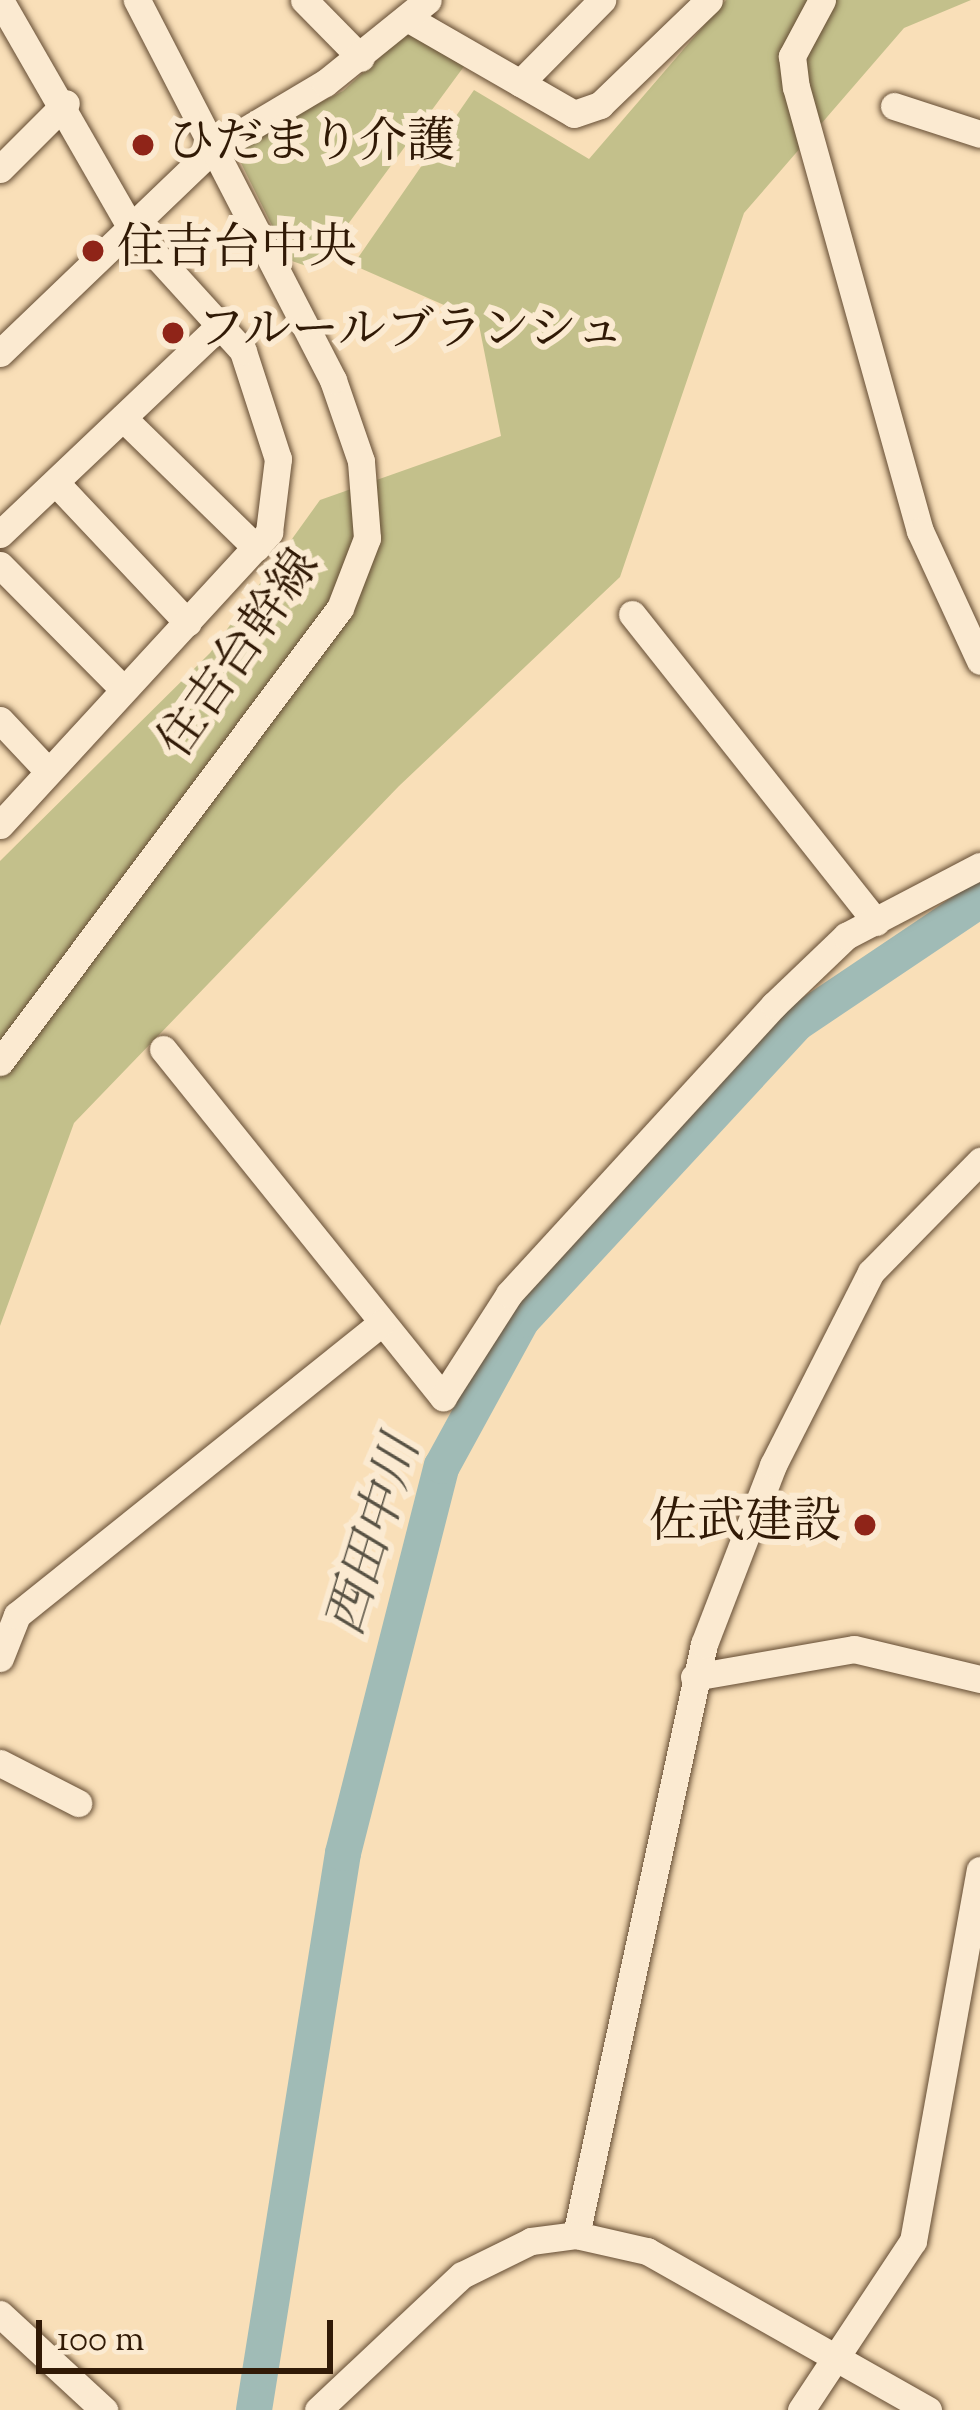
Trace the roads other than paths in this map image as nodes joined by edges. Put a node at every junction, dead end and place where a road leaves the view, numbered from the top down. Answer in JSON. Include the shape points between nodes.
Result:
{"nodes":[{"id":1,"x":137,"y":0,"type":"edge"},
{"id":2,"x":304,"y":0,"type":"edge"},
{"id":3,"x":602,"y":0,"type":"edge"},
{"id":4,"x":709,"y":0,"type":"edge"},
{"id":5,"x":822,"y":0,"type":"edge"},
{"id":6,"x":3,"y":8,"type":"edge"},
{"id":7,"x":419,"y":10,"type":"edge"},
{"id":8,"x":362,"y":58,"type":"junction"},
{"id":9,"x":520,"y":83,"type":"junction"},
{"id":10,"x":67,"y":104,"type":"junction"},
{"id":11,"x":894,"y":106,"type":"dead end"},
{"id":12,"x":980,"y":134,"type":"edge"},
{"id":13,"x":212,"y":150,"type":"junction"},
{"id":14,"x":0,"y":169,"type":"edge"},
{"id":15,"x":131,"y":228,"type":"junction"},
{"id":16,"x":219,"y":326,"type":"junction"},
{"id":17,"x":0,"y":353,"type":"edge"},
{"id":18,"x":123,"y":418,"type":"junction"},
{"id":19,"x":56,"y":483,"type":"junction"},
{"id":20,"x":0,"y":534,"type":"edge"},
{"id":21,"x":256,"y":548,"type":"junction"},
{"id":22,"x":0,"y":565,"type":"edge"},
{"id":23,"x":632,"y":614,"type":"dead end"},
{"id":24,"x":188,"y":623,"type":"junction"},
{"id":25,"x":980,"y":661,"type":"edge"},
{"id":26,"x":122,"y":688,"type":"junction"},
{"id":27,"x":0,"y":720,"type":"edge"},
{"id":28,"x":46,"y":769,"type":"junction"},
{"id":29,"x":0,"y":825,"type":"edge"},
{"id":30,"x":980,"y":866,"type":"edge"},
{"id":31,"x":875,"y":922,"type":"junction"},
{"id":32,"x":163,"y":1049,"type":"dead end"},
{"id":33,"x":0,"y":1062,"type":"edge"},
{"id":34,"x":980,"y":1161,"type":"edge"},
{"id":35,"x":380,"y":1324,"type":"junction"},
{"id":36,"x":0,"y":1658,"type":"edge"},
{"id":37,"x":694,"y":1677,"type":"junction"},
{"id":38,"x":980,"y":1679,"type":"edge"},
{"id":39,"x":0,"y":1763,"type":"edge"},
{"id":40,"x":78,"y":1803,"type":"dead end"},
{"id":41,"x":980,"y":1870,"type":"edge"},
{"id":42,"x":576,"y":2235,"type":"junction"},
{"id":43,"x":0,"y":2314,"type":"edge"},
{"id":44,"x":838,"y":2361,"type":"junction"},
{"id":45,"x":104,"y":2410,"type":"edge"},
{"id":46,"x":318,"y":2410,"type":"edge"},
{"id":47,"x":801,"y":2410,"type":"edge"},
{"id":48,"x":928,"y":2410,"type":"edge"}],
"edges":[{"from":1,"to":13,"type":"street","name":"住吉台幹線"},
{"from":2,"to":8,"type":"street"},
{"from":3,"to":9,"type":"street"},
{"from":4,"to":9,"type":"street","via":[[584,112]]},
{"from":5,"to":25,"type":"street","via":[[792,56],[796,86],[920,531]]},
{"from":6,"to":10,"type":"street"},
{"from":7,"to":8,"type":"street"},
{"from":7,"to":9,"type":"street"},
{"from":8,"to":13,"type":"street"},
{"from":10,"to":14,"type":"street"},
{"from":10,"to":15,"type":"street"},
{"from":11,"to":12,"type":"street"},
{"from":13,"to":15,"type":"street"},
{"from":13,"to":33,"type":"street","name":"住吉台幹線","via":[[333,380],[361,461],[367,538],[340,608]]},
{"from":15,"to":16,"type":"street"},
{"from":15,"to":17,"type":"street"},
{"from":16,"to":18,"type":"street"},
{"from":16,"to":21,"type":"street","via":[[243,351],[278,459],[273,519]]},
{"from":18,"to":19,"type":"street"},
{"from":18,"to":21,"type":"street"},
{"from":19,"to":20,"type":"street"},
{"from":19,"to":24,"type":"street"},
{"from":21,"to":24,"type":"street"},
{"from":22,"to":26,"type":"street"},
{"from":23,"to":31,"type":"street"},
{"from":24,"to":26,"type":"street"},
{"from":26,"to":28,"type":"street"},
{"from":27,"to":28,"type":"street"},
{"from":28,"to":29,"type":"street"},
{"from":30,"to":31,"type":"street"},
{"from":31,"to":35,"type":"street","via":[[846,936],[664,1119],[508,1294],[443,1397]]},
{"from":32,"to":35,"type":"street"},
{"from":34,"to":37,"type":"street","via":[[871,1272],[773,1465]]},
{"from":35,"to":36,"type":"street","via":[[17,1615]]},
{"from":37,"to":38,"type":"street","via":[[854,1648]]},
{"from":37,"to":42,"type":"street"},
{"from":39,"to":40,"type":"street"},
{"from":41,"to":44,"type":"street","via":[[913,2241]]},
{"from":42,"to":44,"type":"street","via":[[647,2251]]},
{"from":42,"to":46,"type":"street","via":[[531,2241],[462,2275]]},
{"from":43,"to":45,"type":"street"},
{"from":44,"to":47,"type":"street"},
{"from":44,"to":48,"type":"street"}]}
